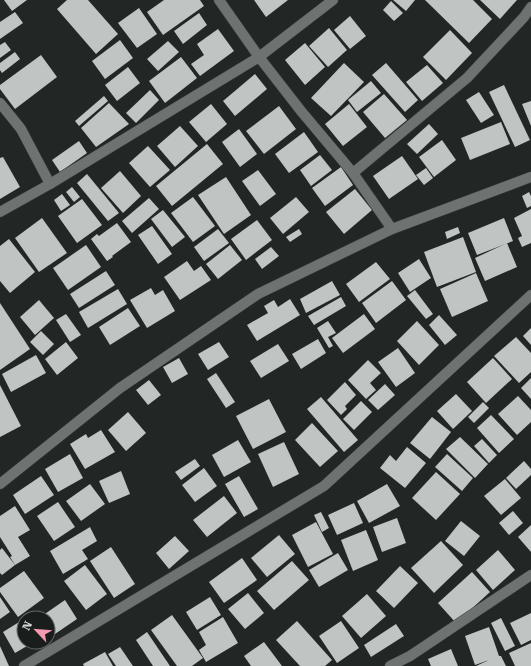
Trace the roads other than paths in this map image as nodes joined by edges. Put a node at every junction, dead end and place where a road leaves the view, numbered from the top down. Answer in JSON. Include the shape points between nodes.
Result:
{"nodes":[{"id":1,"x":219,"y":0,"type":"edge"},
{"id":2,"x":334,"y":0,"type":"edge"},
{"id":3,"x":531,"y":7,"type":"edge"},
{"id":4,"x":259,"y":57,"type":"junction"},
{"id":5,"x":0,"y":103,"type":"edge"},
{"id":6,"x":353,"y":173,"type":"junction"},
{"id":7,"x":531,"y":177,"type":"edge"},
{"id":8,"x":50,"y":184,"type":"junction"},
{"id":9,"x":0,"y":212,"type":"edge"},
{"id":10,"x":392,"y":229,"type":"junction"},
{"id":11,"x":531,"y":295,"type":"edge"},
{"id":12,"x":0,"y":484,"type":"edge"},
{"id":13,"x":531,"y":575,"type":"edge"},
{"id":14,"x":24,"y":666,"type":"edge"},
{"id":15,"x":390,"y":666,"type":"edge"}],
"edges":[{"from":1,"to":4,"type":"street"},
{"from":2,"to":4,"type":"street"},
{"from":3,"to":6,"type":"street","via":[[467,78]]},
{"from":4,"to":6,"type":"street"},
{"from":4,"to":8,"type":"street"},
{"from":5,"to":8,"type":"street","via":[[21,129]]},
{"from":6,"to":10,"type":"street"},
{"from":7,"to":10,"type":"street"},
{"from":8,"to":9,"type":"street"},
{"from":10,"to":12,"type":"street","via":[[258,294],[120,388]]},
{"from":11,"to":14,"type":"street","via":[[324,486]]},
{"from":13,"to":15,"type":"street","via":[[410,656]]}]}
